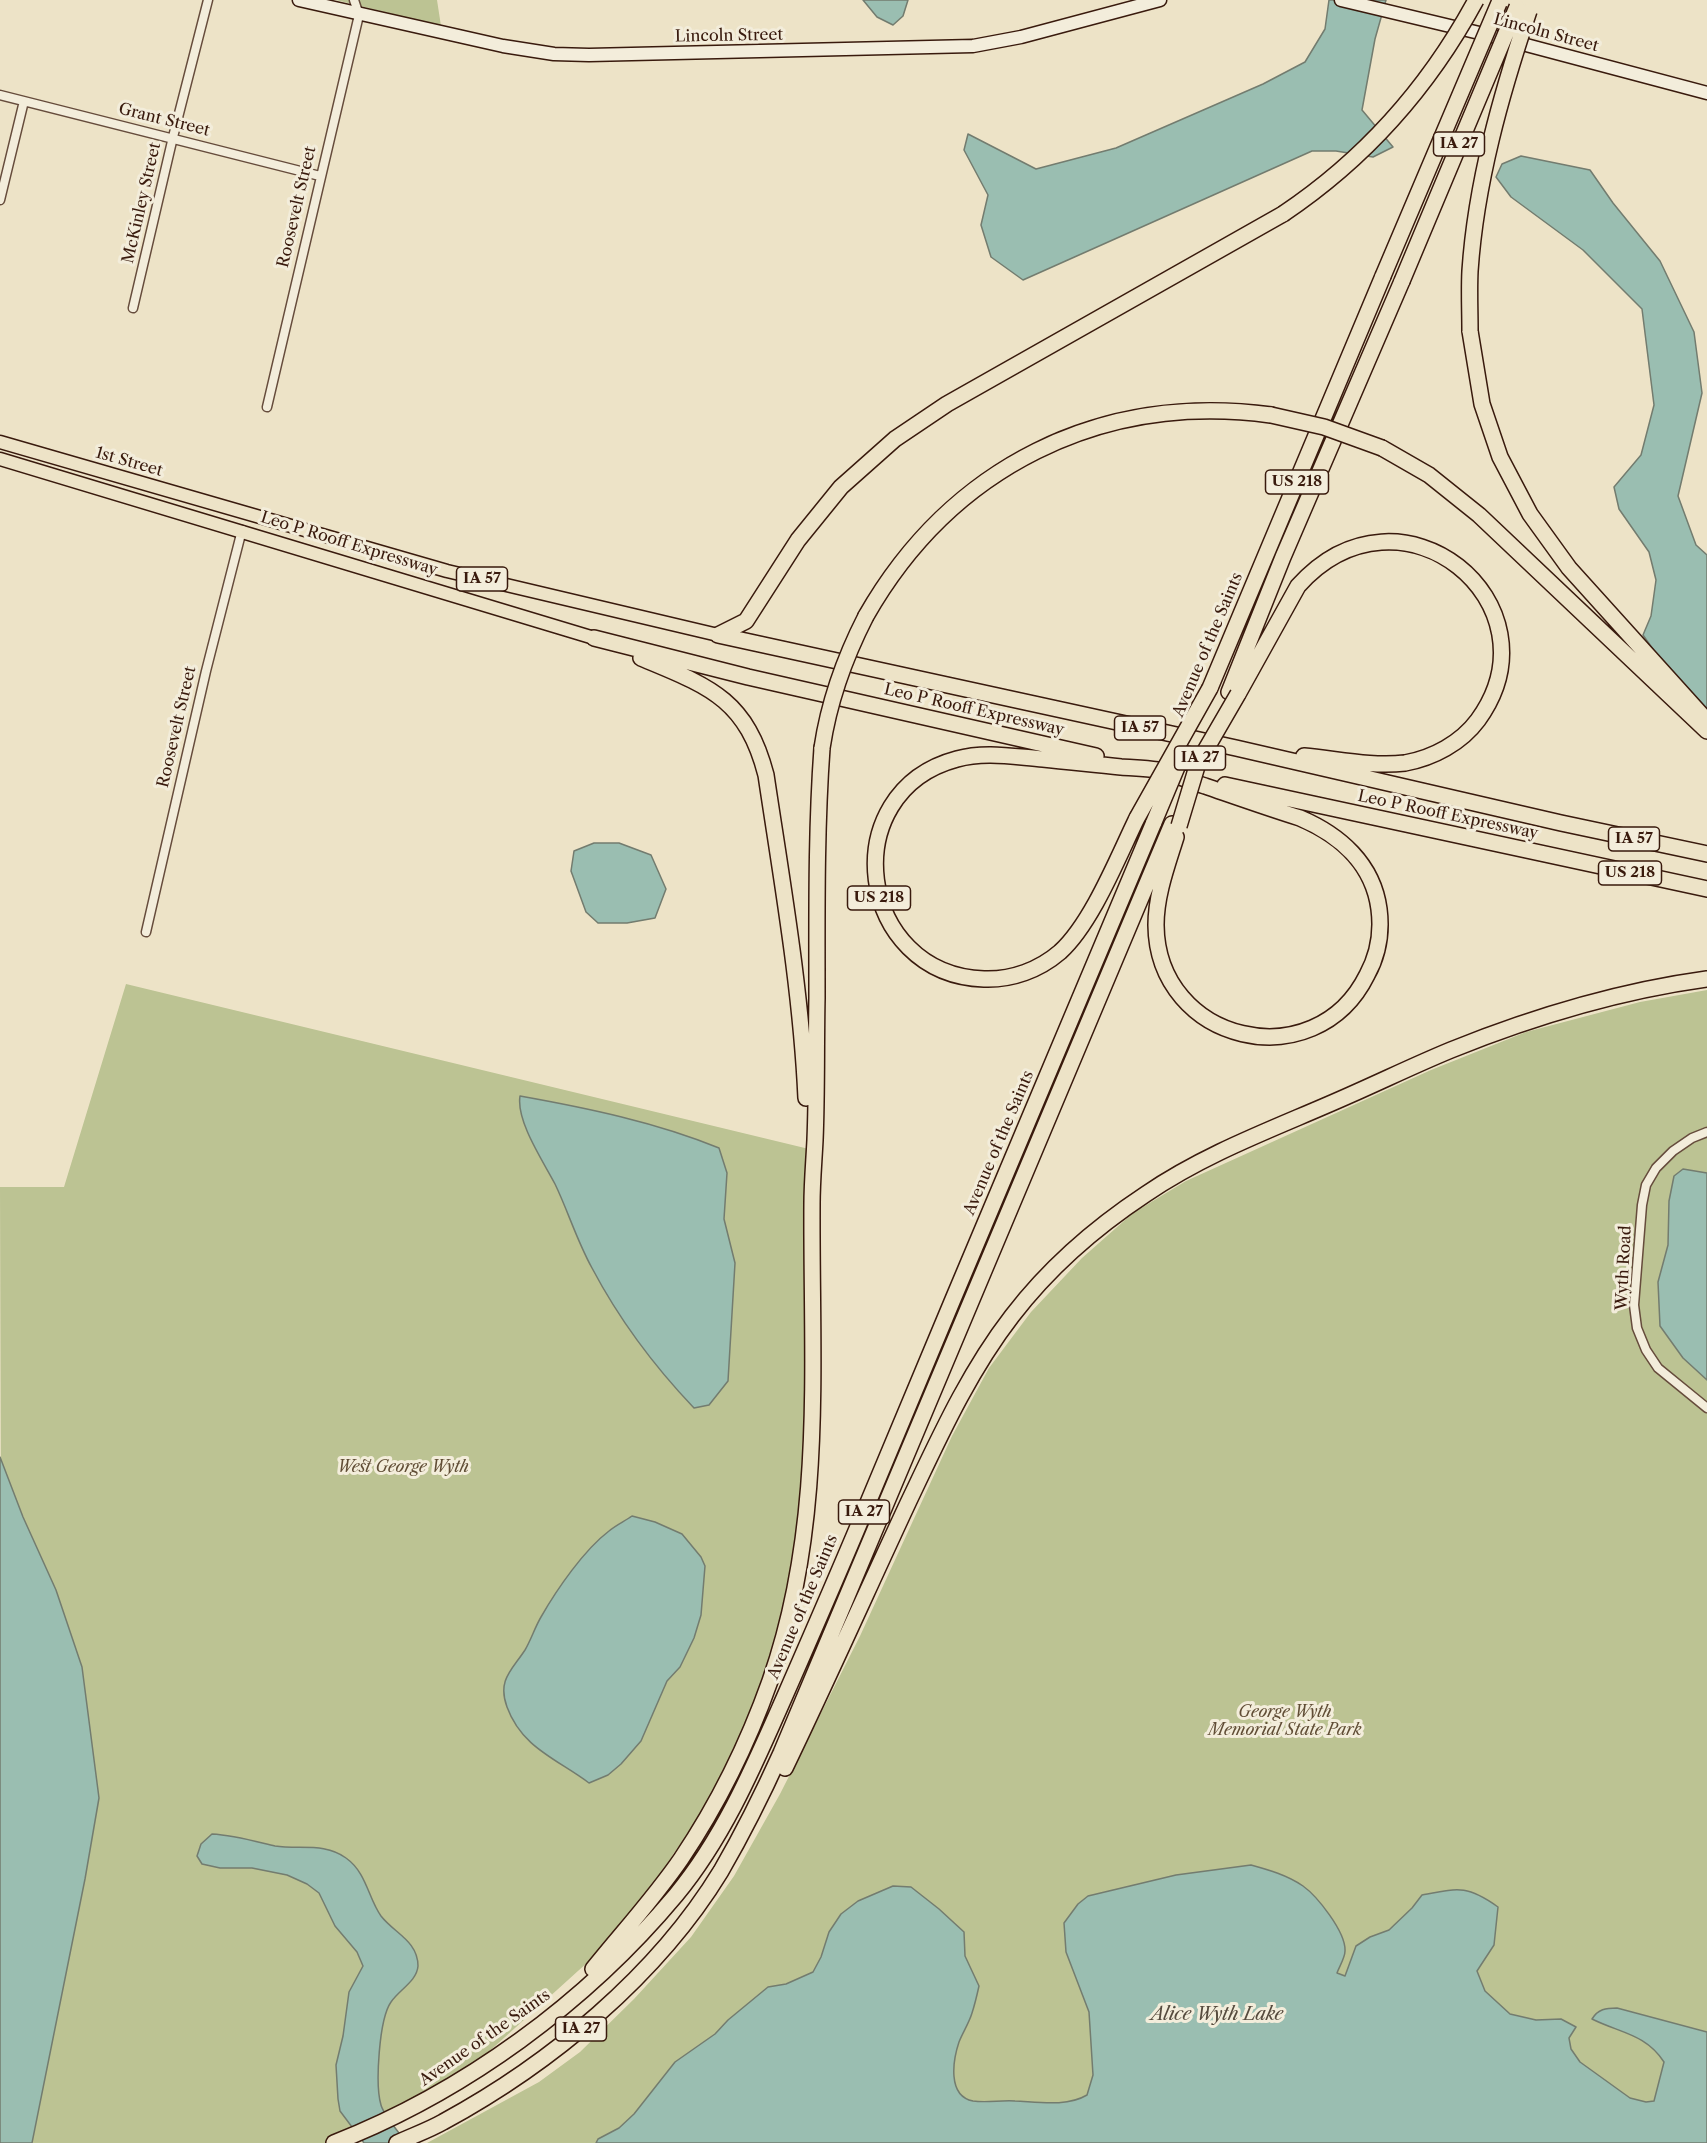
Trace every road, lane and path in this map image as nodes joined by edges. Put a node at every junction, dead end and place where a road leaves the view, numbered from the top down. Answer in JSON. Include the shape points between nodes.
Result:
{"nodes":[{"id":1,"x":208,"y":0,"type":"edge"},
{"id":2,"x":299,"y":0,"type":"edge"},
{"id":3,"x":354,"y":0,"type":"edge"},
{"id":4,"x":1160,"y":0,"type":"edge"},
{"id":5,"x":1341,"y":0,"type":"edge"},
{"id":6,"x":1476,"y":0,"type":"edge"},
{"id":7,"x":1499,"y":2,"type":"edge"},
{"id":8,"x":1525,"y":5,"type":"edge"},
{"id":9,"x":359,"y":15,"type":"junction"},
{"id":10,"x":1707,"y":93,"type":"edge"},
{"id":11,"x":0,"y":95,"type":"edge"},
{"id":12,"x":24,"y":101,"type":"junction"},
{"id":13,"x":173,"y":137,"type":"junction"},
{"id":14,"x":320,"y":176,"type":"junction"},
{"id":15,"x":0,"y":200,"type":"edge"},
{"id":16,"x":133,"y":308,"type":"dead end"},
{"id":17,"x":267,"y":407,"type":"dead end"},
{"id":18,"x":0,"y":441,"type":"edge"},
{"id":19,"x":0,"y":459,"type":"edge"},
{"id":20,"x":248,"y":515,"type":"joint"},
{"id":21,"x":242,"y":530,"type":"junction"},
{"id":22,"x":718,"y":635,"type":"junction"},
{"id":23,"x":594,"y":638,"type":"junction"},
{"id":24,"x":1209,"y":688,"type":"junction"},
{"id":25,"x":1234,"y":693,"type":"junction"},
{"id":26,"x":1707,"y":721,"type":"edge"},
{"id":27,"x":1707,"y":732,"type":"edge"},
{"id":28,"x":1236,"y":748,"type":"junction"},
{"id":29,"x":1158,"y":770,"type":"junction"},
{"id":30,"x":1175,"y":825,"type":"junction"},
{"id":31,"x":1707,"y":854,"type":"edge"},
{"id":32,"x":1707,"y":889,"type":"edge"},
{"id":33,"x":146,"y":932,"type":"dead end"},
{"id":34,"x":1707,"y":979,"type":"edge"},
{"id":35,"x":1707,"y":1132,"type":"edge"},
{"id":36,"x":812,"y":1202,"type":"junction"},
{"id":37,"x":1707,"y":1408,"type":"edge"},
{"id":38,"x":696,"y":1907,"type":"junction"},
{"id":39,"x":554,"y":2015,"type":"junction"},
{"id":40,"x":334,"y":2143,"type":"edge"},
{"id":41,"x":397,"y":2143,"type":"edge"}],
"edges":[{"from":1,"to":13,"type":"street","name":"McKinley Street"},
{"from":2,"to":9,"type":"main road","name":"Lincoln Street"},
{"from":3,"to":9,"type":"street"},
{"from":4,"to":9,"type":"main road","name":"Lincoln Street","via":[[973,46],[589,55],[528,51]]},
{"from":5,"to":10,"type":"main road","name":"Lincoln Street"},
{"from":6,"to":22,"type":"highway","bridge":true,"via":[[1449,47],[1405,106],[1353,160],[1283,214],[947,404],[895,439],[820,511],[746,621]]},
{"from":7,"to":24,"type":"highway","name":"Avenue of the Saints","number":"US 218","bridge":true},
{"from":8,"to":25,"type":"highway","number":"IA 27","bridge":true,"via":[[1284,558]]},
{"from":8,"to":26,"type":"highway","bridge":true,"via":[[1483,179],[1470,270],[1470,331],[1482,404],[1500,457],[1530,514],[1562,559]]},
{"from":9,"to":14,"type":"street","name":"Roosevelt Street"},
{"from":11,"to":12,"type":"street","name":"Grant Street"},
{"from":12,"to":13,"type":"street","name":"Grant Street"},
{"from":12,"to":15,"type":"street"},
{"from":13,"to":14,"type":"street","name":"Grant Street"},
{"from":13,"to":16,"type":"street","name":"McKinley Street"},
{"from":14,"to":17,"type":"street","name":"Roosevelt Street"},
{"from":18,"to":20,"type":"main road","name":"1st Street"},
{"from":19,"to":21,"type":"main road","name":"1st Street"},
{"from":20,"to":22,"type":"main road","name":"Leo P Rooff Expressway","number":"IA 57","via":[[447,571]]},
{"from":21,"to":23,"type":"main road","name":"Leo P Rooff Expressway","number":"IA 57"},
{"from":21,"to":33,"type":"street","name":"Roosevelt Street"},
{"from":22,"to":28,"type":"highway","name":"Leo P Rooff Expressway","number":"IA 57"},
{"from":23,"to":29,"type":"highway","name":"Leo P Rooff Expressway","number":"IA 57"},
{"from":23,"to":36,"type":"highway","via":[[708,687],[740,716],[761,755],[798,1006]]},
{"from":24,"to":29,"type":"highway","number":"US 218","bridge":true,"via":[[1080,929],[1059,953],[1023,974],[971,978],[938,968],[914,952],[893,928],[876,888],[875,856],[884,822],[900,793],[927,771],[942,763],[978,755]]},
{"from":24,"to":39,"type":"highway","name":"Avenue of the Saints","number":"IA 27","bridge":true,"via":[[840,1570],[747,1781],[677,1894]]},
{"from":25,"to":28,"type":"highway","via":[[1298,586],[1332,556],[1369,543],[1409,543],[1433,550],[1455,563],[1482,591],[1500,636],[1499,676],[1483,713],[1465,734],[1433,755],[1387,764]]},
{"from":25,"to":30,"type":"highway","number":"IA 27","bridge":true,"via":[[1198,764]]},
{"from":27,"to":36,"type":"highway","bridge":true,"via":[[1510,543],[1448,489],[1383,448],[1334,430],[1271,415],[1209,410],[1141,416],[1082,432],[1027,456],[982,483],[926,532],[881,589],[866,616],[844,661],[830,705],[822,748],[819,807]]},
{"from":28,"to":31,"type":"highway","name":"Leo P Rooff Expressway","number":"IA 57"},
{"from":29,"to":30,"type":"highway","via":[[1300,818],[1322,827],[1350,848],[1374,888],[1380,918],[1378,950],[1359,992],[1349,1003],[1311,1029],[1292,1035],[1254,1037],[1211,1023],[1195,1011],[1165,971],[1156,928],[1158,900]]},
{"from":29,"to":32,"type":"highway","name":"Leo P Rooff Expressway","number":"US 218"},
{"from":30,"to":38,"type":"highway","number":"IA 27","via":[[781,1753],[720,1872]]},
{"from":34,"to":38,"type":"highway","via":[[1617,996],[1451,1050],[1192,1165],[1144,1194],[1095,1233],[1031,1293],[983,1357],[955,1405],[777,1783],[740,1850]]},
{"from":35,"to":37,"type":"street","name":"Wyth Road","via":[[1672,1151],[1646,1185],[1634,1305],[1646,1350],[1658,1368]]},
{"from":36,"to":39,"type":"highway","via":[[809,1489],[799,1568],[770,1680],[736,1761],[680,1861]]},
{"from":38,"to":41,"type":"highway","number":"IA 27","via":[[590,2022],[528,2070],[442,2123]]},
{"from":39,"to":40,"type":"highway","name":"Avenue of the Saints","number":"IA 27","via":[[429,2099]]}]}
